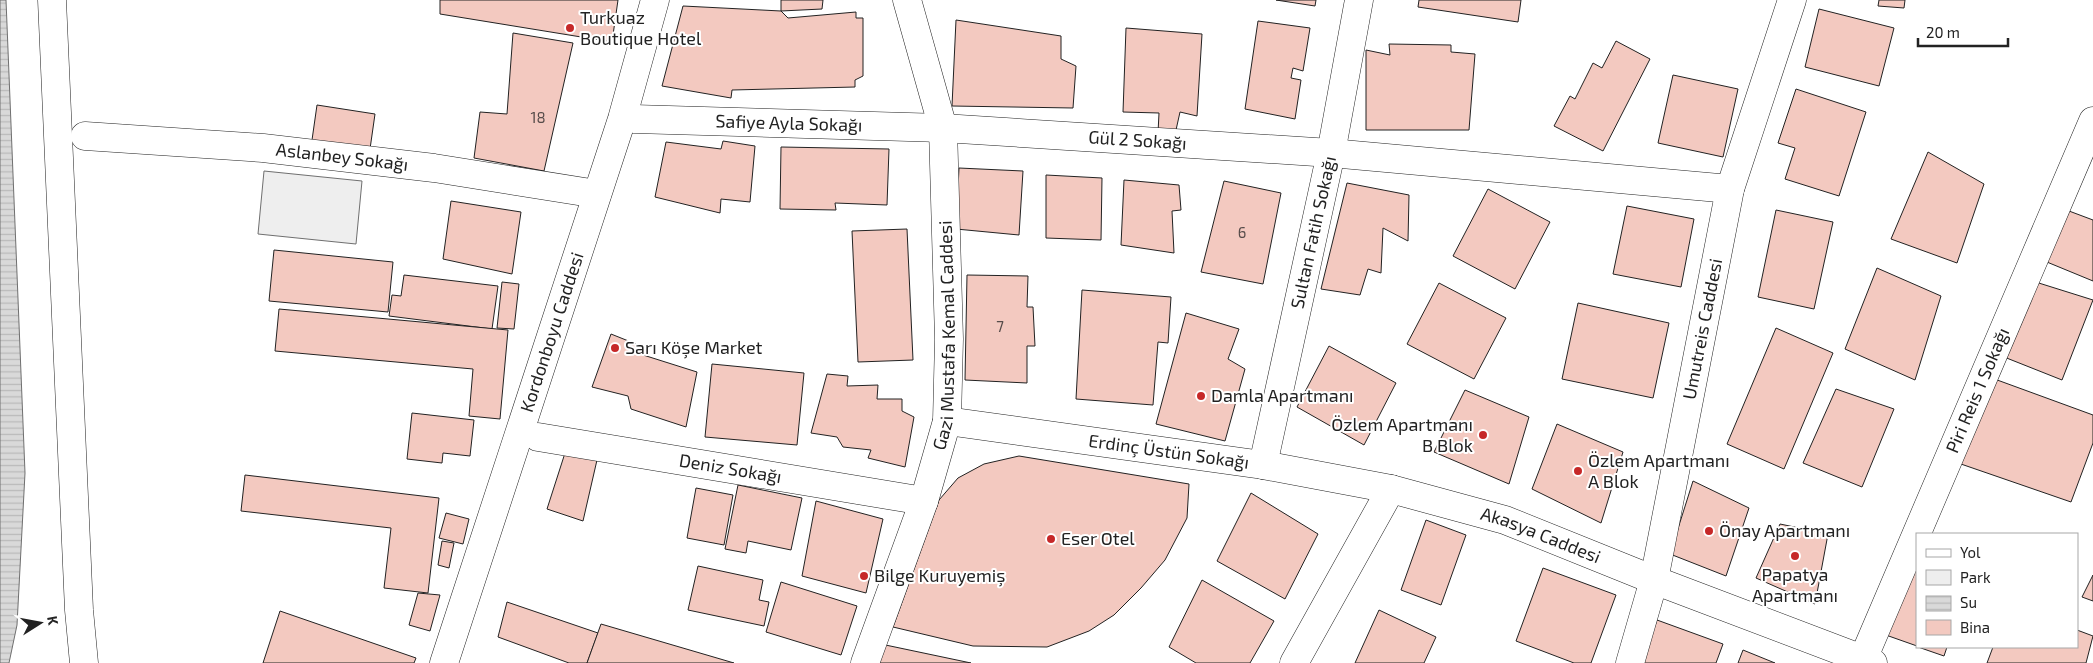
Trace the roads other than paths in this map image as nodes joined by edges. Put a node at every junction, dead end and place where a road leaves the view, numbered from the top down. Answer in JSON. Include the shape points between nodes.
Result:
{"nodes":[{"id":1,"x":52,"y":0,"type":"edge"},
{"id":2,"x":656,"y":0,"type":"edge"},
{"id":3,"x":907,"y":0,"type":"edge"},
{"id":4,"x":1359,"y":0,"type":"edge"},
{"id":5,"x":1792,"y":0,"type":"edge"},
{"id":6,"x":634,"y":119,"type":"dead end"},
{"id":7,"x":2093,"y":121,"type":"edge"},
{"id":8,"x":943,"y":128,"type":"junction"},
{"id":9,"x":85,"y":136,"type":"dead end"},
{"id":10,"x":1331,"y":153,"type":"junction"},
{"id":11,"x":1730,"y":189,"type":"junction"},
{"id":12,"x":597,"y":194,"type":"junction"},
{"id":13,"x":947,"y":420,"type":"junction"},
{"id":14,"x":538,"y":437,"type":"dead end"},
{"id":15,"x":1263,"y":465,"type":"junction"},
{"id":16,"x":1391,"y":489,"type":"junction"},
{"id":17,"x":924,"y":501,"type":"junction"},
{"id":18,"x":1921,"y":533,"type":"edge"},
{"id":19,"x":1916,"y":546,"type":"edge"},
{"id":20,"x":1654,"y":580,"type":"junction"},
{"id":21,"x":1868,"y":661,"type":"edge"},
{"id":22,"x":84,"y":663,"type":"edge"},
{"id":23,"x":444,"y":663,"type":"edge"},
{"id":24,"x":865,"y":663,"type":"edge"},
{"id":25,"x":1294,"y":663,"type":"edge"},
{"id":26,"x":1630,"y":663,"type":"edge"}],
"edges":[{"from":1,"to":22,"type":"street"},
{"from":2,"to":12,"type":"street","name":"Kordonboyu Caddesi"},
{"from":3,"to":8,"type":"street","name":"Gazi Mustafa Kemal Caddesi"},
{"from":4,"to":10,"type":"street","name":"Sultan Fatih Sokağı"},
{"from":5,"to":11,"type":"street","name":"Umutreis Caddesi"},
{"from":6,"to":8,"type":"street","name":"Safiye Ayla Sokağı"},
{"from":7,"to":18,"type":"street","name":"Piri Reis 1 Sokağı"},
{"from":8,"to":10,"type":"street","name":"Gül 2 Sokağı"},
{"from":8,"to":13,"type":"street","name":"Gazi Mustafa Kemal Caddesi","via":[[949,340]]},
{"from":9,"to":12,"type":"street","name":"Aslanbey Sokağı","via":[[263,148],[434,168]]},
{"from":10,"to":11,"type":"street","name":"Gül 2 Sokağı"},
{"from":10,"to":15,"type":"street","name":"Sultan Fatih Sokağı"},
{"from":11,"to":20,"type":"street","name":"Umutreis Caddesi"},
{"from":12,"to":23,"type":"street","name":"Kordonboyu Caddesi"},
{"from":13,"to":15,"type":"street","name":"Erdinç Üstün Sokağı"},
{"from":13,"to":17,"type":"street","name":"Gazi Mustafa Kemal Caddesi"},
{"from":14,"to":17,"type":"street","name":"Deniz Sokağı"},
{"from":15,"to":16,"type":"street","name":"Erdinç Üstün Sokağı"},
{"from":16,"to":20,"type":"street","name":"Akasya Caddesi","via":[[1505,520]]},
{"from":16,"to":25,"type":"street"},
{"from":17,"to":24,"type":"street","name":"Gazi Mustafa Kemal Caddesi"},
{"from":19,"to":21,"type":"street","name":"Piri Reis 1 Sokağı"},
{"from":20,"to":21,"type":"street","name":"Akasya Caddesi"},
{"from":20,"to":26,"type":"street","name":"Umutreis Caddesi"}]}
